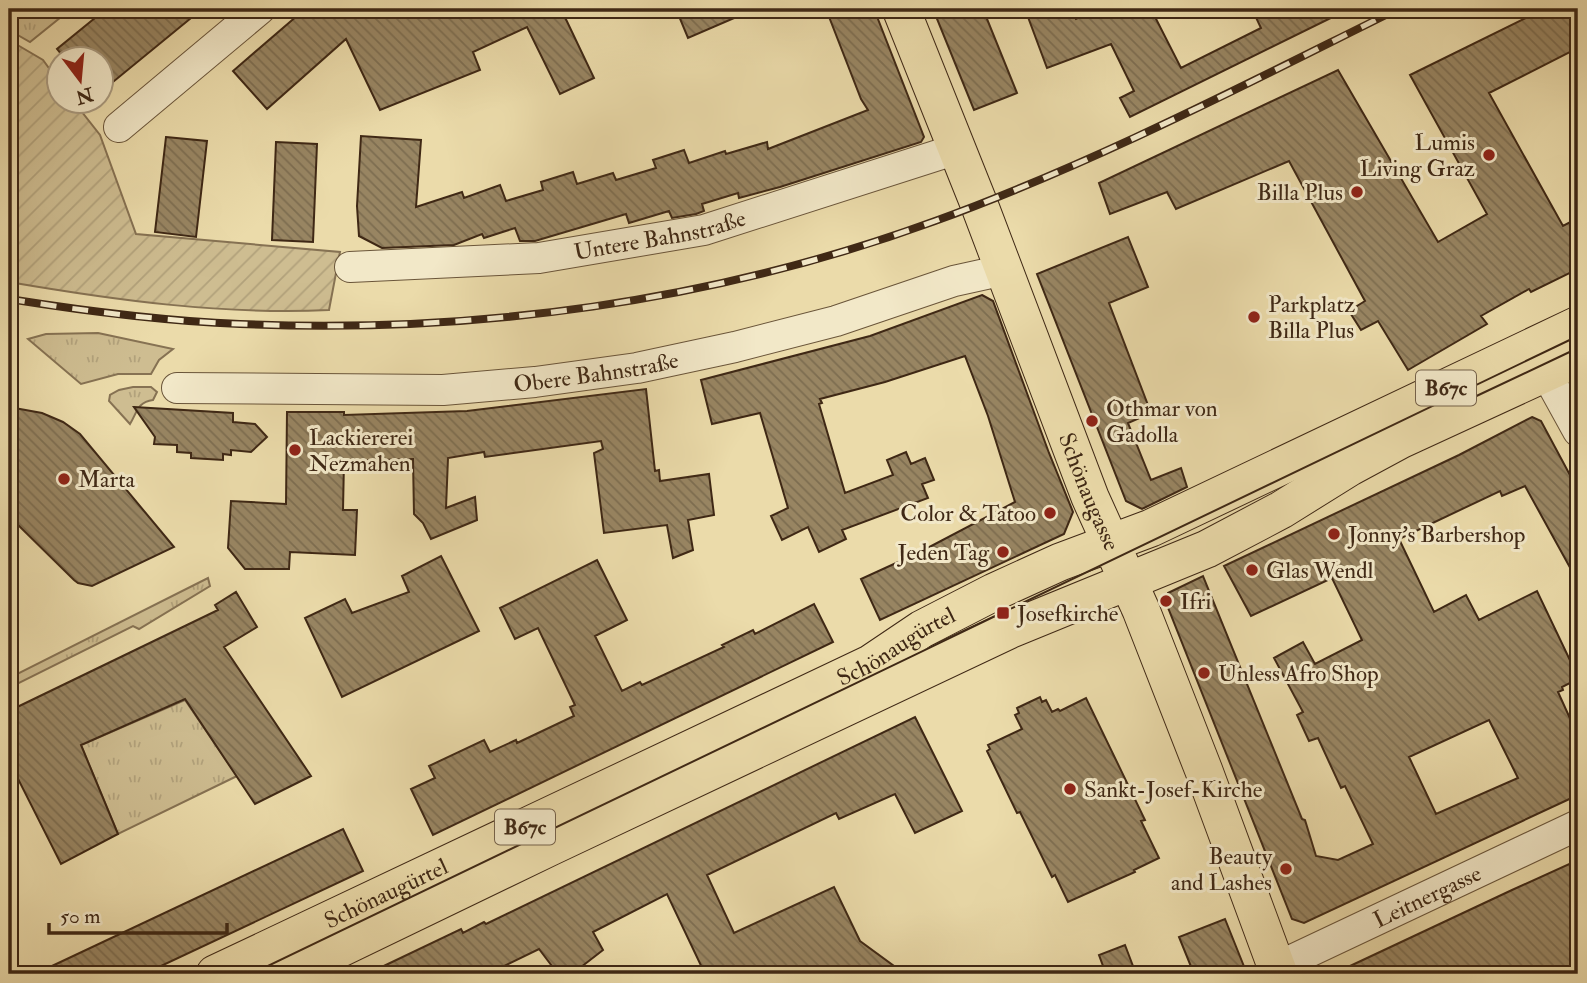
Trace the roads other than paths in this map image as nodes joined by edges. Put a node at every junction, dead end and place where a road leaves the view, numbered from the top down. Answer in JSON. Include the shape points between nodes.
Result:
{"nodes":[{"id":1,"x":260,"y":9,"type":"edge"},
{"id":2,"x":901,"y":9,"type":"edge"},
{"id":3,"x":119,"y":127,"type":"dead end"},
{"id":4,"x":957,"y":149,"type":"junction"},
{"id":5,"x":350,"y":267,"type":"dead end"},
{"id":6,"x":1004,"y":270,"type":"junction"},
{"id":7,"x":1578,"y":326,"type":"edge"},
{"id":8,"x":1562,"y":365,"type":"edge"},
{"id":9,"x":177,"y":388,"type":"dead end"},
{"id":10,"x":1578,"y":431,"type":"edge"},
{"id":11,"x":1110,"y":544,"type":"junction"},
{"id":12,"x":1129,"y":583,"type":"junction"},
{"id":13,"x":1578,"y":825,"type":"edge"},
{"id":14,"x":1278,"y":971,"type":"edge"},
{"id":15,"x":215,"y":974,"type":"edge"},
{"id":16,"x":287,"y":974,"type":"edge"}],
"edges":[{"from":1,"to":3,"type":"street"},
{"from":2,"to":4,"type":"main road","name":"Schönaugasse"},
{"from":4,"to":5,"type":"street","name":"Untere Bahnstraße","via":[[704,230],[539,258]]},
{"from":4,"to":6,"type":"main road","name":"Schönaugasse"},
{"from":6,"to":9,"type":"street","name":"Obere Bahnstraße","via":[[735,347],[535,382],[443,390]]},
{"from":6,"to":11,"type":"main road","name":"Schönaugasse"},
{"from":7,"to":11,"type":"main road","name":"Schönaugürtel","number":"B67c"},
{"from":8,"to":10,"type":"street"},
{"from":8,"to":12,"type":"main road","name":"Schönaugürtel","number":"B67c","via":[[1400,440],[1251,527]]},
{"from":11,"to":12,"type":"main road","name":"Schönaugasse"},
{"from":11,"to":15,"type":"main road","name":"Schönaugürtel","number":"B67c","via":[[994,592],[922,629],[870,664]]},
{"from":12,"to":14,"type":"main road","name":"Schönaugasse"},
{"from":12,"to":16,"type":"main road","name":"Schönaugürtel","number":"B67c","via":[[1009,630]]},
{"from":13,"to":14,"type":"street","name":"Leitnergasse"}]}
